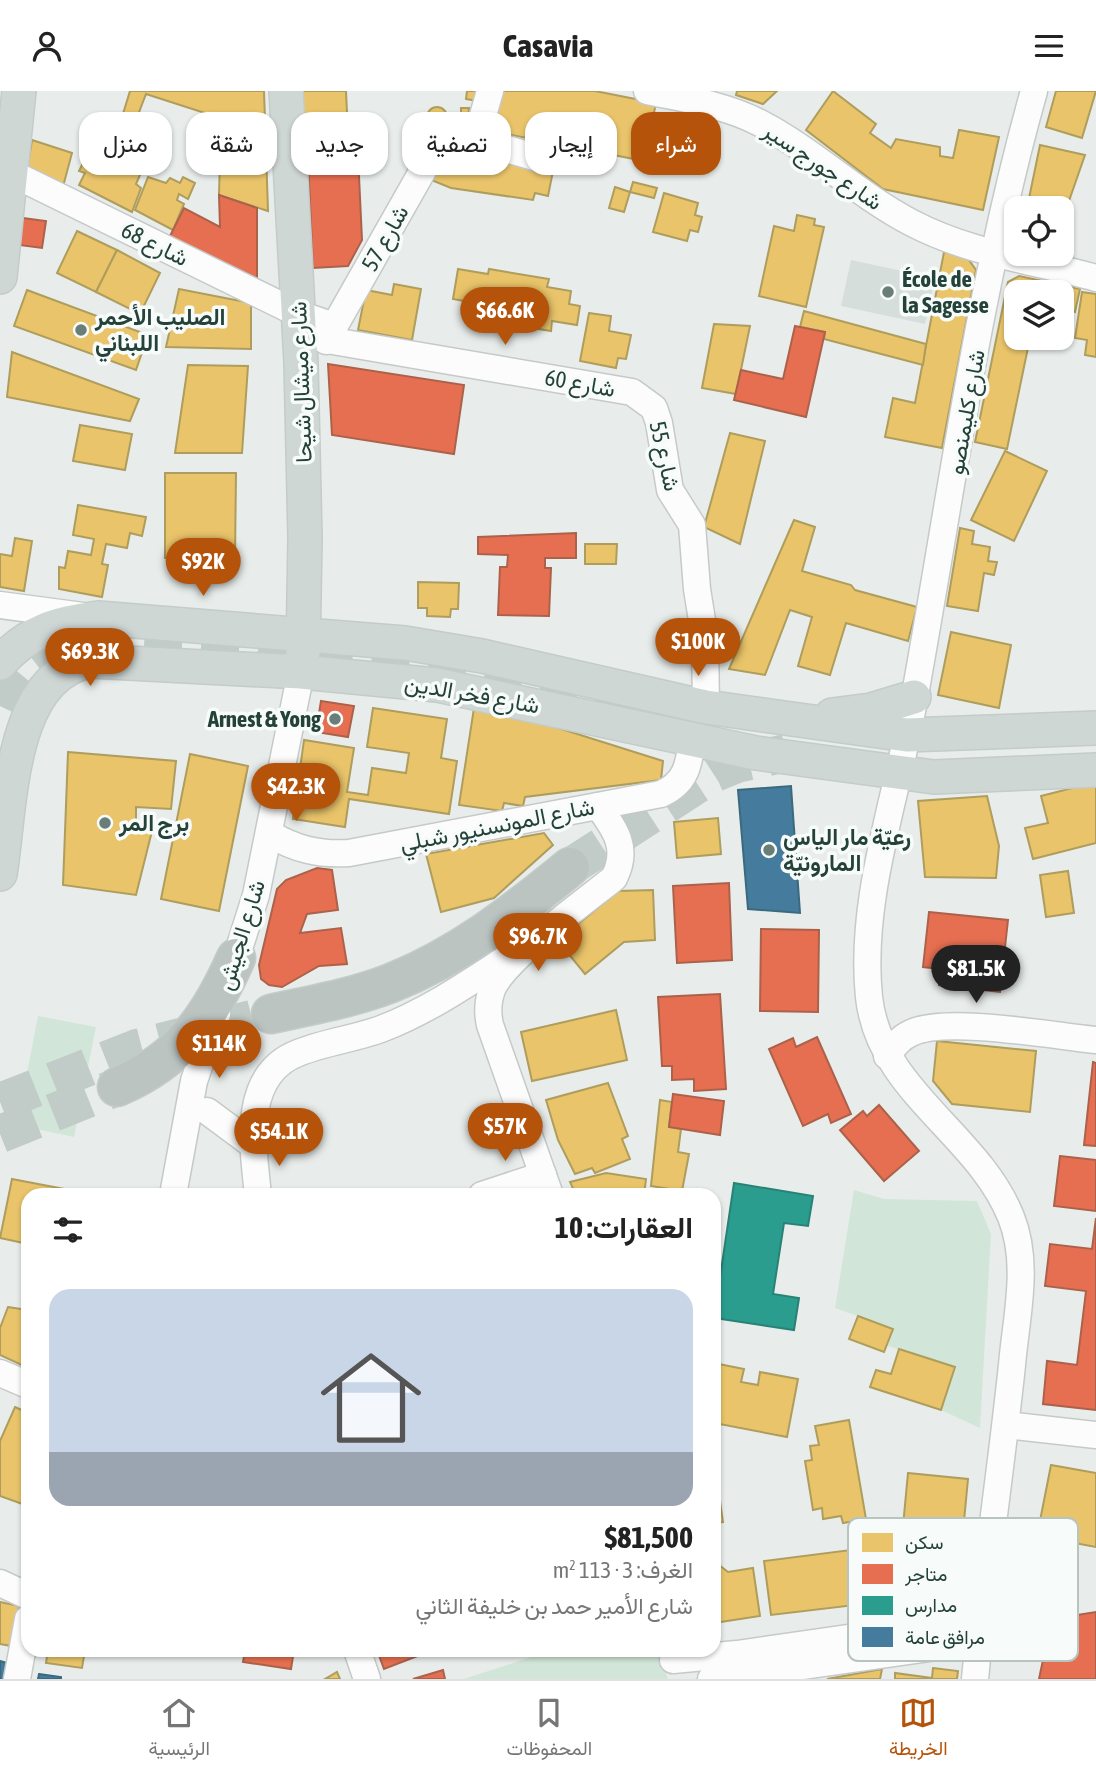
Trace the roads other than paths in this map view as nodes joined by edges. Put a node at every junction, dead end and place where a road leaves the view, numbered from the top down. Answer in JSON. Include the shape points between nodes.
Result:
{"nodes":[{"id":1,"x":18,"y":91,"type":"edge"},
{"id":2,"x":286,"y":91,"type":"edge"},
{"id":3,"x":489,"y":91,"type":"edge"},
{"id":4,"x":647,"y":91,"type":"edge"},
{"id":5,"x":1034,"y":91,"type":"edge"},
{"id":6,"x":483,"y":112,"type":"edge"},
{"id":7,"x":11,"y":173,"type":"junction"},
{"id":8,"x":420,"y":175,"type":"edge"},
{"id":9,"x":995,"y":253,"type":"junction"},
{"id":10,"x":0,"y":277,"type":"edge"},
{"id":11,"x":1096,"y":278,"type":"edge"},
{"id":12,"x":299,"y":314,"type":"junction"},
{"id":13,"x":330,"y":333,"type":"junction"},
{"id":14,"x":302,"y":363,"type":"junction"},
{"id":15,"x":654,"y":408,"type":"joint"},
{"id":16,"x":0,"y":605,"type":"edge"},
{"id":17,"x":99,"y":618,"type":"junction"},
{"id":18,"x":304,"y":633,"type":"junction"},
{"id":19,"x":0,"y":663,"type":"edge"},
{"id":20,"x":301,"y":672,"type":"junction"},
{"id":21,"x":914,"y":697,"type":"junction"},
{"id":22,"x":706,"y":707,"type":"junction"},
{"id":23,"x":789,"y":721,"type":"junction"},
{"id":24,"x":1096,"y":728,"type":"edge"},
{"id":25,"x":907,"y":735,"type":"junction"},
{"id":26,"x":692,"y":740,"type":"junction"},
{"id":27,"x":1096,"y":769,"type":"edge"},
{"id":28,"x":899,"y":773,"type":"junction"},
{"id":29,"x":598,"y":806,"type":"junction"},
{"id":30,"x":270,"y":834,"type":"junction"},
{"id":31,"x":570,"y":867,"type":"tunnel mouth"},
{"id":32,"x":0,"y":874,"type":"edge"},
{"id":33,"x":544,"y":934,"type":"junction"},
{"id":34,"x":236,"y":958,"type":"junction"},
{"id":35,"x":271,"y":1014,"type":"tunnel mouth"},
{"id":36,"x":1096,"y":1040,"type":"edge"},
{"id":37,"x":887,"y":1056,"type":"junction"},
{"id":38,"x":117,"y":1087,"type":"tunnel mouth"},
{"id":39,"x":206,"y":1111,"type":"dead end"},
{"id":40,"x":253,"y":1146,"type":"junction"},
{"id":41,"x":547,"y":1185,"type":"edge"},
{"id":42,"x":174,"y":1188,"type":"edge"},
{"id":43,"x":257,"y":1188,"type":"edge"},
{"id":44,"x":528,"y":1188,"type":"edge"},
{"id":45,"x":0,"y":1373,"type":"edge"},
{"id":46,"x":21,"y":1382,"type":"edge"},
{"id":47,"x":1006,"y":1425,"type":"junction"},
{"id":48,"x":1096,"y":1435,"type":"edge"},
{"id":49,"x":994,"y":1518,"type":"edge"},
{"id":50,"x":0,"y":1583,"type":"edge"},
{"id":51,"x":21,"y":1593,"type":"edge"},
{"id":52,"x":848,"y":1643,"type":"edge"},
{"id":53,"x":848,"y":1654,"type":"edge"},
{"id":54,"x":721,"y":1656,"type":"edge"},
{"id":55,"x":21,"y":1657,"type":"edge"},
{"id":56,"x":359,"y":1657,"type":"edge"},
{"id":57,"x":714,"y":1657,"type":"edge"},
{"id":58,"x":976,"y":1661,"type":"edge"},
{"id":59,"x":673,"y":1663,"type":"edge"},
{"id":60,"x":17,"y":1679,"type":"edge"},
{"id":61,"x":367,"y":1679,"type":"edge"},
{"id":62,"x":711,"y":1679,"type":"edge"},
{"id":63,"x":975,"y":1679,"type":"edge"}],
"edges":[{"from":1,"to":7,"type":"main road"},
{"from":2,"to":12,"type":"main road","name":"شارع ميشال شيحا"},
{"from":3,"to":6,"type":"street"},
{"from":4,"to":9,"type":"street","name":"شارع جورج سير","via":[[732,111],[758,122],[914,224]]},
{"from":5,"to":9,"type":"street","name":"شارع كليمنصو"},
{"from":7,"to":10,"type":"main road"},
{"from":7,"to":12,"type":"street","name":"شارع 68"},
{"from":8,"to":13,"type":"street","name":"شارع 57"},
{"from":9,"to":11,"type":"street","name":"شارع جورج سير"},
{"from":9,"to":21,"type":"street","name":"شارع كليمنصو"},
{"from":12,"to":13,"type":"street"},
{"from":12,"to":14,"type":"main road","name":"شارع ميشال شيحا"},
{"from":13,"to":14,"type":"street"},
{"from":13,"to":15,"type":"street","name":"شارع 60","via":[[632,392]]},
{"from":14,"to":18,"type":"main road","name":"شارع ميشال شيحا"},
{"from":15,"to":22,"type":"street","name":"شارع 55","via":[[670,490],[693,534],[705,639]]},
{"from":16,"to":17,"type":"street"},
{"from":17,"to":18,"type":"main road","name":"شارع فخر الدين"},
{"from":17,"to":19,"type":"main road","name":"شارع فخر الدين","via":[[63,622],[30,635]]},
{"from":18,"to":20,"type":"main road","name":"شارع ميشال شيحا"},
{"from":18,"to":22,"type":"main road","name":"شارع فخر الدين","via":[[482,656]]},
{"from":20,"to":26,"type":"main road","name":"شارع فخر الدين","via":[[437,685]]},
{"from":20,"to":30,"type":"street","name":"شارع الجيش"},
{"from":20,"to":32,"type":"main road","name":"شارع فخر الدين","via":[[101,660],[80,662],[60,673],[34,702],[23,728]]},
{"from":21,"to":23,"type":"main road","via":[[871,710]]},
{"from":21,"to":25,"type":"street","name":"شارع كليمنصو"},
{"from":22,"to":23,"type":"main road","name":"شارع فخر الدين"},
{"from":23,"to":25,"type":"main road","name":"شارع فخر الدين"},
{"from":24,"to":25,"type":"main road","name":"شارع فخر الدين"},
{"from":25,"to":28,"type":"street","name":"شارع كليمنصو"},
{"from":26,"to":28,"type":"main road","name":"شارع فخر الدين"},
{"from":26,"to":29,"type":"street","name":"شارع المونسنيور شبلي","via":[[686,772],[672,789]]},
{"from":27,"to":28,"type":"main road","name":"شارع فخر الدين","via":[[934,776]]},
{"from":28,"to":37,"type":"street","name":"شارع كليمنصو","via":[[874,901],[868,970],[872,1016]]},
{"from":29,"to":30,"type":"street","name":"شارع المونسنيور شبلي","via":[[349,853],[299,849]]},
{"from":29,"to":33,"type":"street","via":[[621,843],[620,867],[614,878]]},
{"from":30,"to":34,"type":"street","name":"شارع الجيش"},
{"from":31,"to":35,"type":"highway","via":[[502,923],[430,966],[389,984]]},
{"from":33,"to":40,"type":"street","via":[[454,993],[381,1029],[296,1053],[273,1067],[259,1096]]},
{"from":33,"to":41,"type":"street","via":[[499,979],[490,996],[488,1015]]},
{"from":34,"to":38,"type":"highway","via":[[211,1009],[184,1043],[147,1074]]},
{"from":34,"to":42,"type":"street","name":"شارع الجيش","via":[[223,1026],[194,1081]]},
{"from":36,"to":37,"type":"street","via":[[928,1028],[898,1041]]},
{"from":37,"to":47,"type":"street","name":"شارع كليمنصو","via":[[995,1186],[1016,1233],[1021,1275]]},
{"from":39,"to":40,"type":"street"},
{"from":40,"to":43,"type":"street"},
{"from":41,"to":44,"type":"street"},
{"from":45,"to":46,"type":"street"},
{"from":47,"to":48,"type":"street"},
{"from":47,"to":49,"type":"street","name":"شارع كليمنصو"},
{"from":50,"to":51,"type":"street"},
{"from":52,"to":54,"type":"street"},
{"from":53,"to":62,"type":"street"},
{"from":55,"to":60,"type":"street"},
{"from":56,"to":61,"type":"street"},
{"from":57,"to":59,"type":"street"},
{"from":58,"to":63,"type":"street","name":"شارع كليمنصو"}]}
